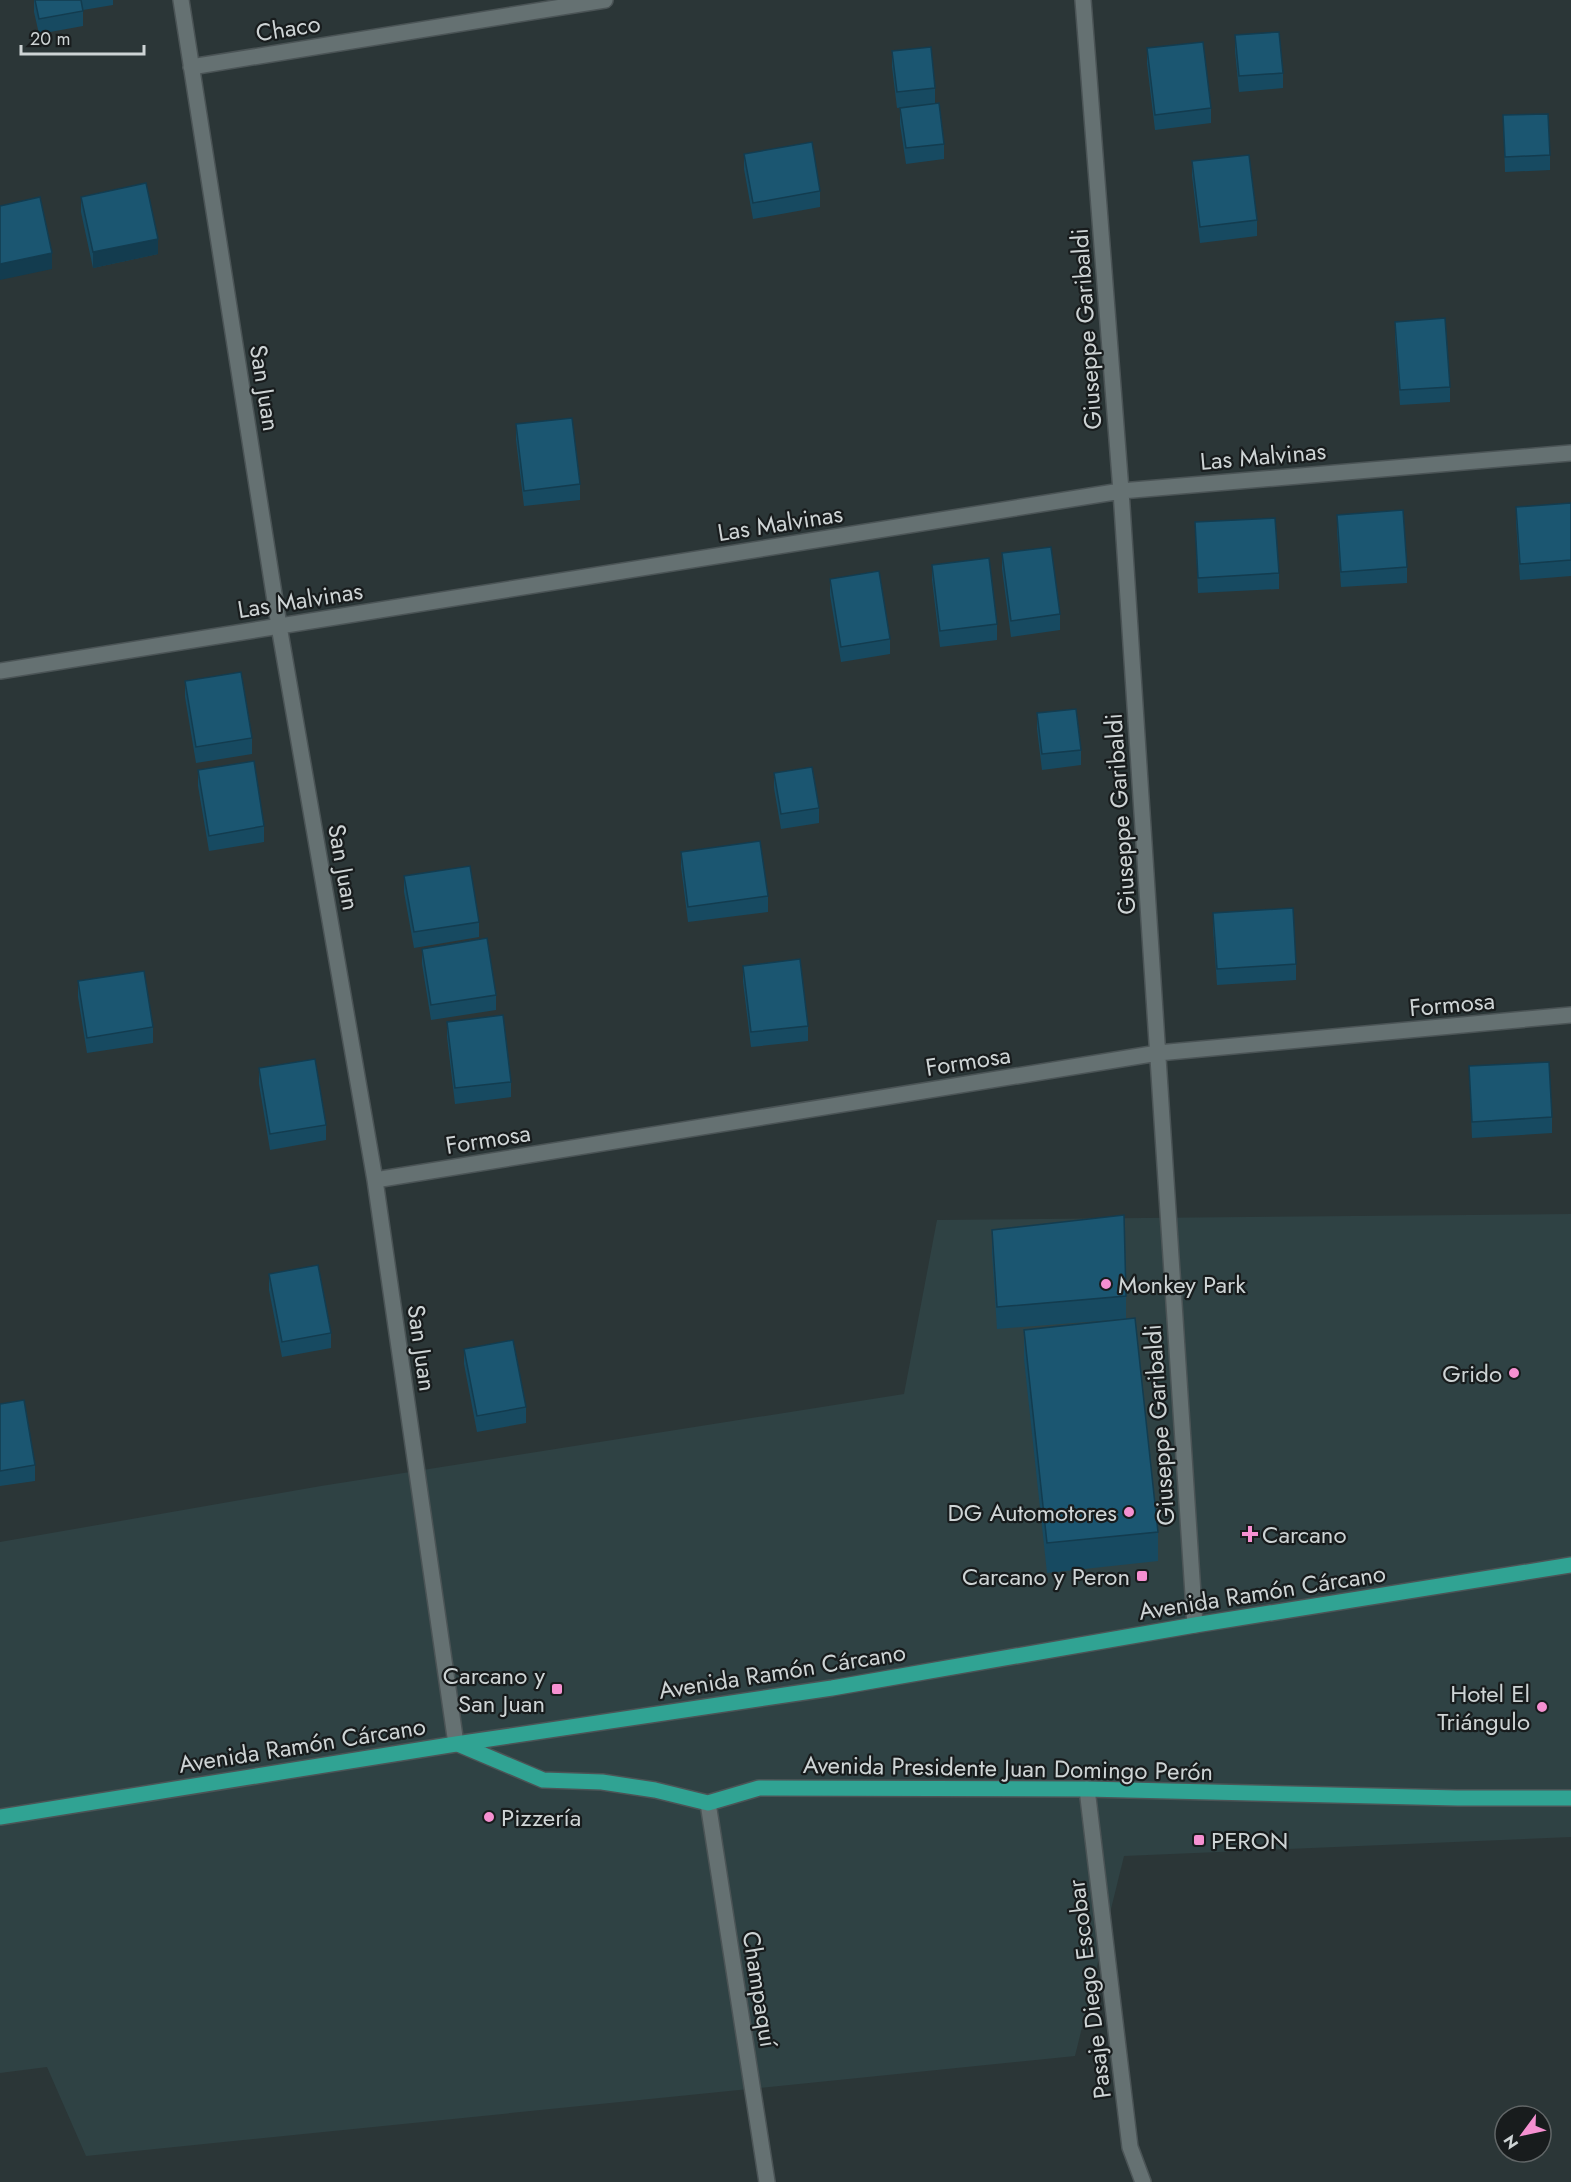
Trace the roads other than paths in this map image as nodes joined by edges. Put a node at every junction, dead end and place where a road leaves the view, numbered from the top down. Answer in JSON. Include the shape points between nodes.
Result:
{"nodes":[{"id":1,"x":181,"y":0,"type":"edge"},
{"id":2,"x":605,"y":0,"type":"edge"},
{"id":3,"x":1083,"y":0,"type":"edge"},
{"id":4,"x":191,"y":67,"type":"junction"},
{"id":5,"x":1571,"y":453,"type":"edge"},
{"id":6,"x":1121,"y":491,"type":"junction"},
{"id":7,"x":279,"y":626,"type":"junction"},
{"id":8,"x":0,"y":671,"type":"edge"},
{"id":9,"x":1571,"y":1015,"type":"edge"},
{"id":10,"x":1158,"y":1053,"type":"junction"},
{"id":11,"x":375,"y":1180,"type":"junction"},
{"id":12,"x":1571,"y":1565,"type":"edge"},
{"id":13,"x":1195,"y":1625,"type":"junction"},
{"id":14,"x":456,"y":1744,"type":"junction"},
{"id":15,"x":1087,"y":1789,"type":"junction"},
{"id":16,"x":1571,"y":1798,"type":"edge"},
{"id":17,"x":708,"y":1803,"type":"junction"},
{"id":18,"x":0,"y":1816,"type":"edge"},
{"id":19,"x":767,"y":2182,"type":"edge"},
{"id":20,"x":1143,"y":2182,"type":"edge"}],
"edges":[{"from":1,"to":4,"type":"street","name":"San Juan"},
{"from":2,"to":4,"type":"street","name":"Chaco"},
{"from":3,"to":6,"type":"street","name":"Giuseppe Garibaldi"},
{"from":4,"to":7,"type":"street","name":"San Juan"},
{"from":5,"to":6,"type":"street","name":"Las Malvinas"},
{"from":6,"to":7,"type":"street","name":"Las Malvinas"},
{"from":6,"to":10,"type":"street","name":"Giuseppe Garibaldi"},
{"from":7,"to":8,"type":"street","name":"Las Malvinas"},
{"from":7,"to":11,"type":"street","name":"San Juan"},
{"from":9,"to":10,"type":"street","name":"Formosa"},
{"from":10,"to":11,"type":"street","name":"Formosa"},
{"from":10,"to":13,"type":"street","name":"Giuseppe Garibaldi"},
{"from":11,"to":14,"type":"street","name":"San Juan"},
{"from":12,"to":13,"type":"main road","name":"Avenida Ramón Cárcano"},
{"from":13,"to":14,"type":"main road","name":"Avenida Ramón Cárcano","via":[[832,1688]]},
{"from":14,"to":17,"type":"main road","via":[[543,1780],[602,1782]]},
{"from":14,"to":18,"type":"main road","name":"Avenida Ramón Cárcano"},
{"from":15,"to":16,"type":"main road","name":"Avenida Presidente Juan Domingo Perón"},
{"from":15,"to":17,"type":"main road","name":"Avenida Presidente Juan Domingo Perón","via":[[759,1788]]},
{"from":15,"to":20,"type":"street","name":"Pasaje Diego Escobar","via":[[1130,2147]]},
{"from":17,"to":19,"type":"street","name":"Champaquí"}]}
